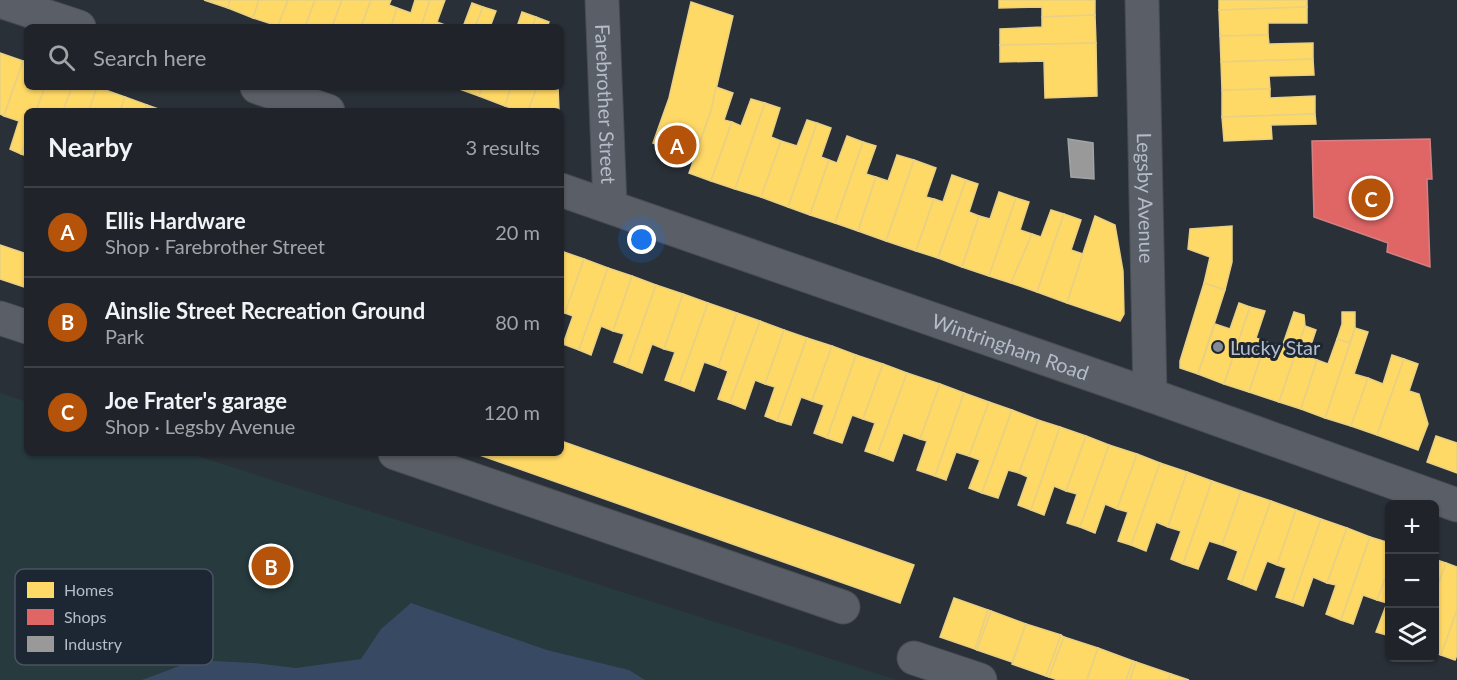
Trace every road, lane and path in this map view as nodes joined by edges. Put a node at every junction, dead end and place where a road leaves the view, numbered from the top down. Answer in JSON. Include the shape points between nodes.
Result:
{"nodes":[{"id":1,"x":602,"y":0,"type":"edge"},
{"id":2,"x":1142,"y":0,"type":"edge"},
{"id":3,"x":0,"y":1,"type":"edge"},
{"id":4,"x":70,"y":24,"type":"edge"},
{"id":5,"x":265,"y":90,"type":"edge"},
{"id":6,"x":319,"y":108,"type":"edge"},
{"id":7,"x":564,"y":191,"type":"edge"},
{"id":8,"x":610,"y":207,"type":"junction"},
{"id":9,"x":0,"y":318,"type":"edge"},
{"id":10,"x":24,"y":326,"type":"edge"},
{"id":11,"x":1150,"y":395,"type":"junction"},
{"id":12,"x":403,"y":456,"type":"edge"},
{"id":13,"x":1457,"y":505,"type":"edge"},
{"id":14,"x":843,"y":607,"type":"dead end"},
{"id":15,"x":914,"y":658,"type":"dead end"},
{"id":16,"x":980,"y":680,"type":"edge"}],
"edges":[{"from":1,"to":8,"type":"street","name":"Farebrother Street"},
{"from":2,"to":11,"type":"street","name":"Legsby Avenue"},
{"from":3,"to":4,"type":"street"},
{"from":5,"to":6,"type":"street"},
{"from":7,"to":8,"type":"street","name":"Wintringham Road"},
{"from":8,"to":11,"type":"street","name":"Wintringham Road"},
{"from":9,"to":10,"type":"street"},
{"from":11,"to":13,"type":"street","name":"Wintringham Road"},
{"from":12,"to":14,"type":"street"},
{"from":15,"to":16,"type":"street"}]}
